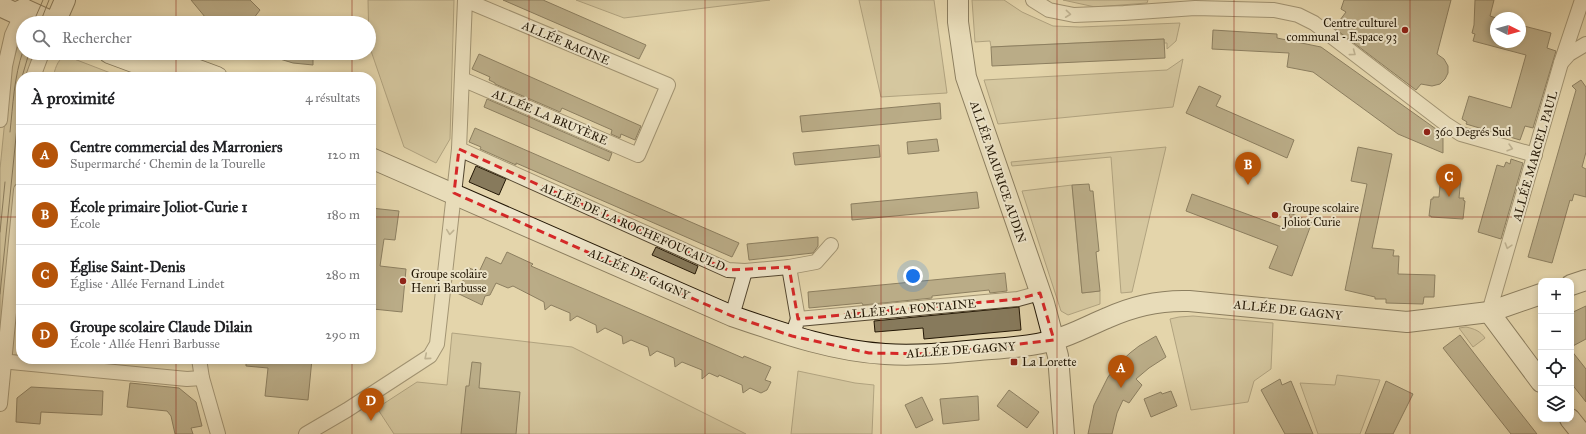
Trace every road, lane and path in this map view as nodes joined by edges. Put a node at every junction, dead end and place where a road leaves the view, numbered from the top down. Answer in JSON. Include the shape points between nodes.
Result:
{"nodes":[{"id":1,"x":65,"y":0,"type":"edge"},
{"id":2,"x":465,"y":0,"type":"edge"},
{"id":3,"x":958,"y":0,"type":"edge"},
{"id":4,"x":1033,"y":0,"type":"edge"},
{"id":5,"x":1582,"y":0,"type":"edge"},
{"id":6,"x":23,"y":3,"type":"edge"},
{"id":7,"x":0,"y":6,"type":"edge"},
{"id":8,"x":19,"y":16,"type":"edge"},
{"id":9,"x":44,"y":16,"type":"edge"},
{"id":10,"x":58,"y":16,"type":"edge"},
{"id":11,"x":16,"y":24,"type":"edge"},
{"id":12,"x":1586,"y":44,"type":"edge"},
{"id":13,"x":39,"y":60,"type":"edge"},
{"id":14,"x":132,"y":60,"type":"edge"},
{"id":15,"x":1561,"y":62,"type":"junction"},
{"id":16,"x":154,"y":67,"type":"edge"},
{"id":17,"x":173,"y":69,"type":"edge"},
{"id":18,"x":35,"y":72,"type":"edge"},
{"id":19,"x":190,"y":72,"type":"edge"},
{"id":20,"x":462,"y":79,"type":"junction"},
{"id":21,"x":0,"y":120,"type":"edge"},
{"id":22,"x":459,"y":149,"type":"junction"},
{"id":23,"x":376,"y":152,"type":"edge"},
{"id":24,"x":638,"y":155,"type":"joint"},
{"id":25,"x":1535,"y":155,"type":"junction"},
{"id":26,"x":376,"y":160,"type":"edge"},
{"id":27,"x":454,"y":193,"type":"junction"},
{"id":28,"x":16,"y":235,"type":"edge"},
{"id":29,"x":831,"y":245,"type":"dead end"},
{"id":30,"x":789,"y":267,"type":"junction"},
{"id":31,"x":745,"y":271,"type":"junction"},
{"id":32,"x":1586,"y":280,"type":"edge"},
{"id":33,"x":1574,"y":284,"type":"edge"},
{"id":34,"x":1040,"y":293,"type":"junction"},
{"id":35,"x":1538,"y":295,"type":"edge"},
{"id":36,"x":1489,"y":312,"type":"junction"},
{"id":37,"x":732,"y":316,"type":"junction"},
{"id":38,"x":795,"y":327,"type":"junction"},
{"id":39,"x":1054,"y":340,"type":"junction"},
{"id":40,"x":2,"y":361,"type":"edge"},
{"id":41,"x":16,"y":362,"type":"edge"},
{"id":42,"x":33,"y":364,"type":"edge"},
{"id":43,"x":200,"y":364,"type":"edge"},
{"id":44,"x":202,"y":378,"type":"junction"},
{"id":45,"x":1538,"y":378,"type":"edge"},
{"id":46,"x":0,"y":404,"type":"edge"},
{"id":47,"x":1572,"y":422,"type":"edge"},
{"id":48,"x":218,"y":434,"type":"edge"},
{"id":49,"x":306,"y":434,"type":"edge"},
{"id":50,"x":1064,"y":434,"type":"edge"},
{"id":51,"x":1582,"y":434,"type":"edge"}],
"edges":[{"from":1,"to":10,"type":"main road"},
{"from":2,"to":20,"type":"street"},
{"from":2,"to":24,"type":"street","name":"ALLÉE RACINE","via":[[668,85]]},
{"from":3,"to":34,"type":"main road","name":"ALLÉE MAURICE AUDIN","via":[[958,22],[966,78]]},
{"from":4,"to":25,"type":"street","one_way":true,"via":[[1049,10],[1074,15],[1195,8],[1274,10],[1298,15],[1314,23],[1461,134]]},
{"from":5,"to":15,"type":"street","name":"ALLÉE MARCEL PAUL"},
{"from":6,"to":7,"type":"main road","via":[[16,13]]},
{"from":6,"to":8,"type":"street"},
{"from":6,"to":9,"type":"main road"},
{"from":11,"to":21,"type":"street","via":[[5,66]]},
{"from":12,"to":15,"type":"street"},
{"from":13,"to":18,"type":"street"},
{"from":14,"to":16,"type":"main road"},
{"from":15,"to":25,"type":"street","name":"ALLÉE MARCEL PAUL"},
{"from":16,"to":17,"type":"main road"},
{"from":17,"to":19,"type":"main road"},
{"from":20,"to":22,"type":"street"},
{"from":20,"to":24,"type":"street","name":"ALLÉE LA BRUYÈRE"},
{"from":22,"to":27,"type":"street"},
{"from":22,"to":31,"type":"street","name":"ALLÉE DE LA ROCHEFOUCAULD","via":[[728,270]]},
{"from":23,"to":27,"type":"main road","name":"ALLÉE DE GAGNY"},
{"from":25,"to":36,"type":"street","name":"ALLÉE MARCEL PAUL","one_way":true},
{"from":26,"to":27,"type":"main road","name":"ALLÉE DE GAGNY"},
{"from":27,"to":37,"type":"main road","name":"ALLÉE DE GAGNY"},
{"from":27,"to":49,"type":"street","one_way":true,"via":[[437,344],[430,356]]},
{"from":28,"to":40,"type":"street"},
{"from":29,"to":30,"type":"street","name":"ALLÉE DE LA ROCHEFOUCAULD","via":[[816,262]]},
{"from":30,"to":31,"type":"street","name":"ALLÉE DE LA ROCHEFOUCAULD"},
{"from":30,"to":38,"type":"street"},
{"from":31,"to":37,"type":"street"},
{"from":32,"to":33,"type":"main road"},
{"from":34,"to":38,"type":"street","name":"ALLÉE LA FONTAINE","via":[[1018,299]]},
{"from":34,"to":39,"type":"main road","name":"ALLÉE MAURICE AUDIN"},
{"from":35,"to":36,"type":"main road","name":"ALLÉE DE GAGNY"},
{"from":36,"to":39,"type":"main road","name":"ALLÉE DE GAGNY","via":[[1407,322],[1189,301],[1156,302],[1135,307]]},
{"from":36,"to":45,"type":"main road"},
{"from":37,"to":38,"type":"main road","name":"ALLÉE DE GAGNY"},
{"from":38,"to":39,"type":"main road","name":"ALLÉE DE GAGNY","via":[[821,344],[869,353],[903,355],[1008,348]]},
{"from":39,"to":50,"type":"main road","name":"ALLÉE MAURICE AUDIN","via":[[1058,356]]},
{"from":40,"to":41,"type":"street"},
{"from":40,"to":46,"type":"street"},
{"from":42,"to":44,"type":"street","via":[[187,379]]},
{"from":43,"to":44,"type":"street"},
{"from":44,"to":48,"type":"street"},
{"from":47,"to":51,"type":"main road"}]}
